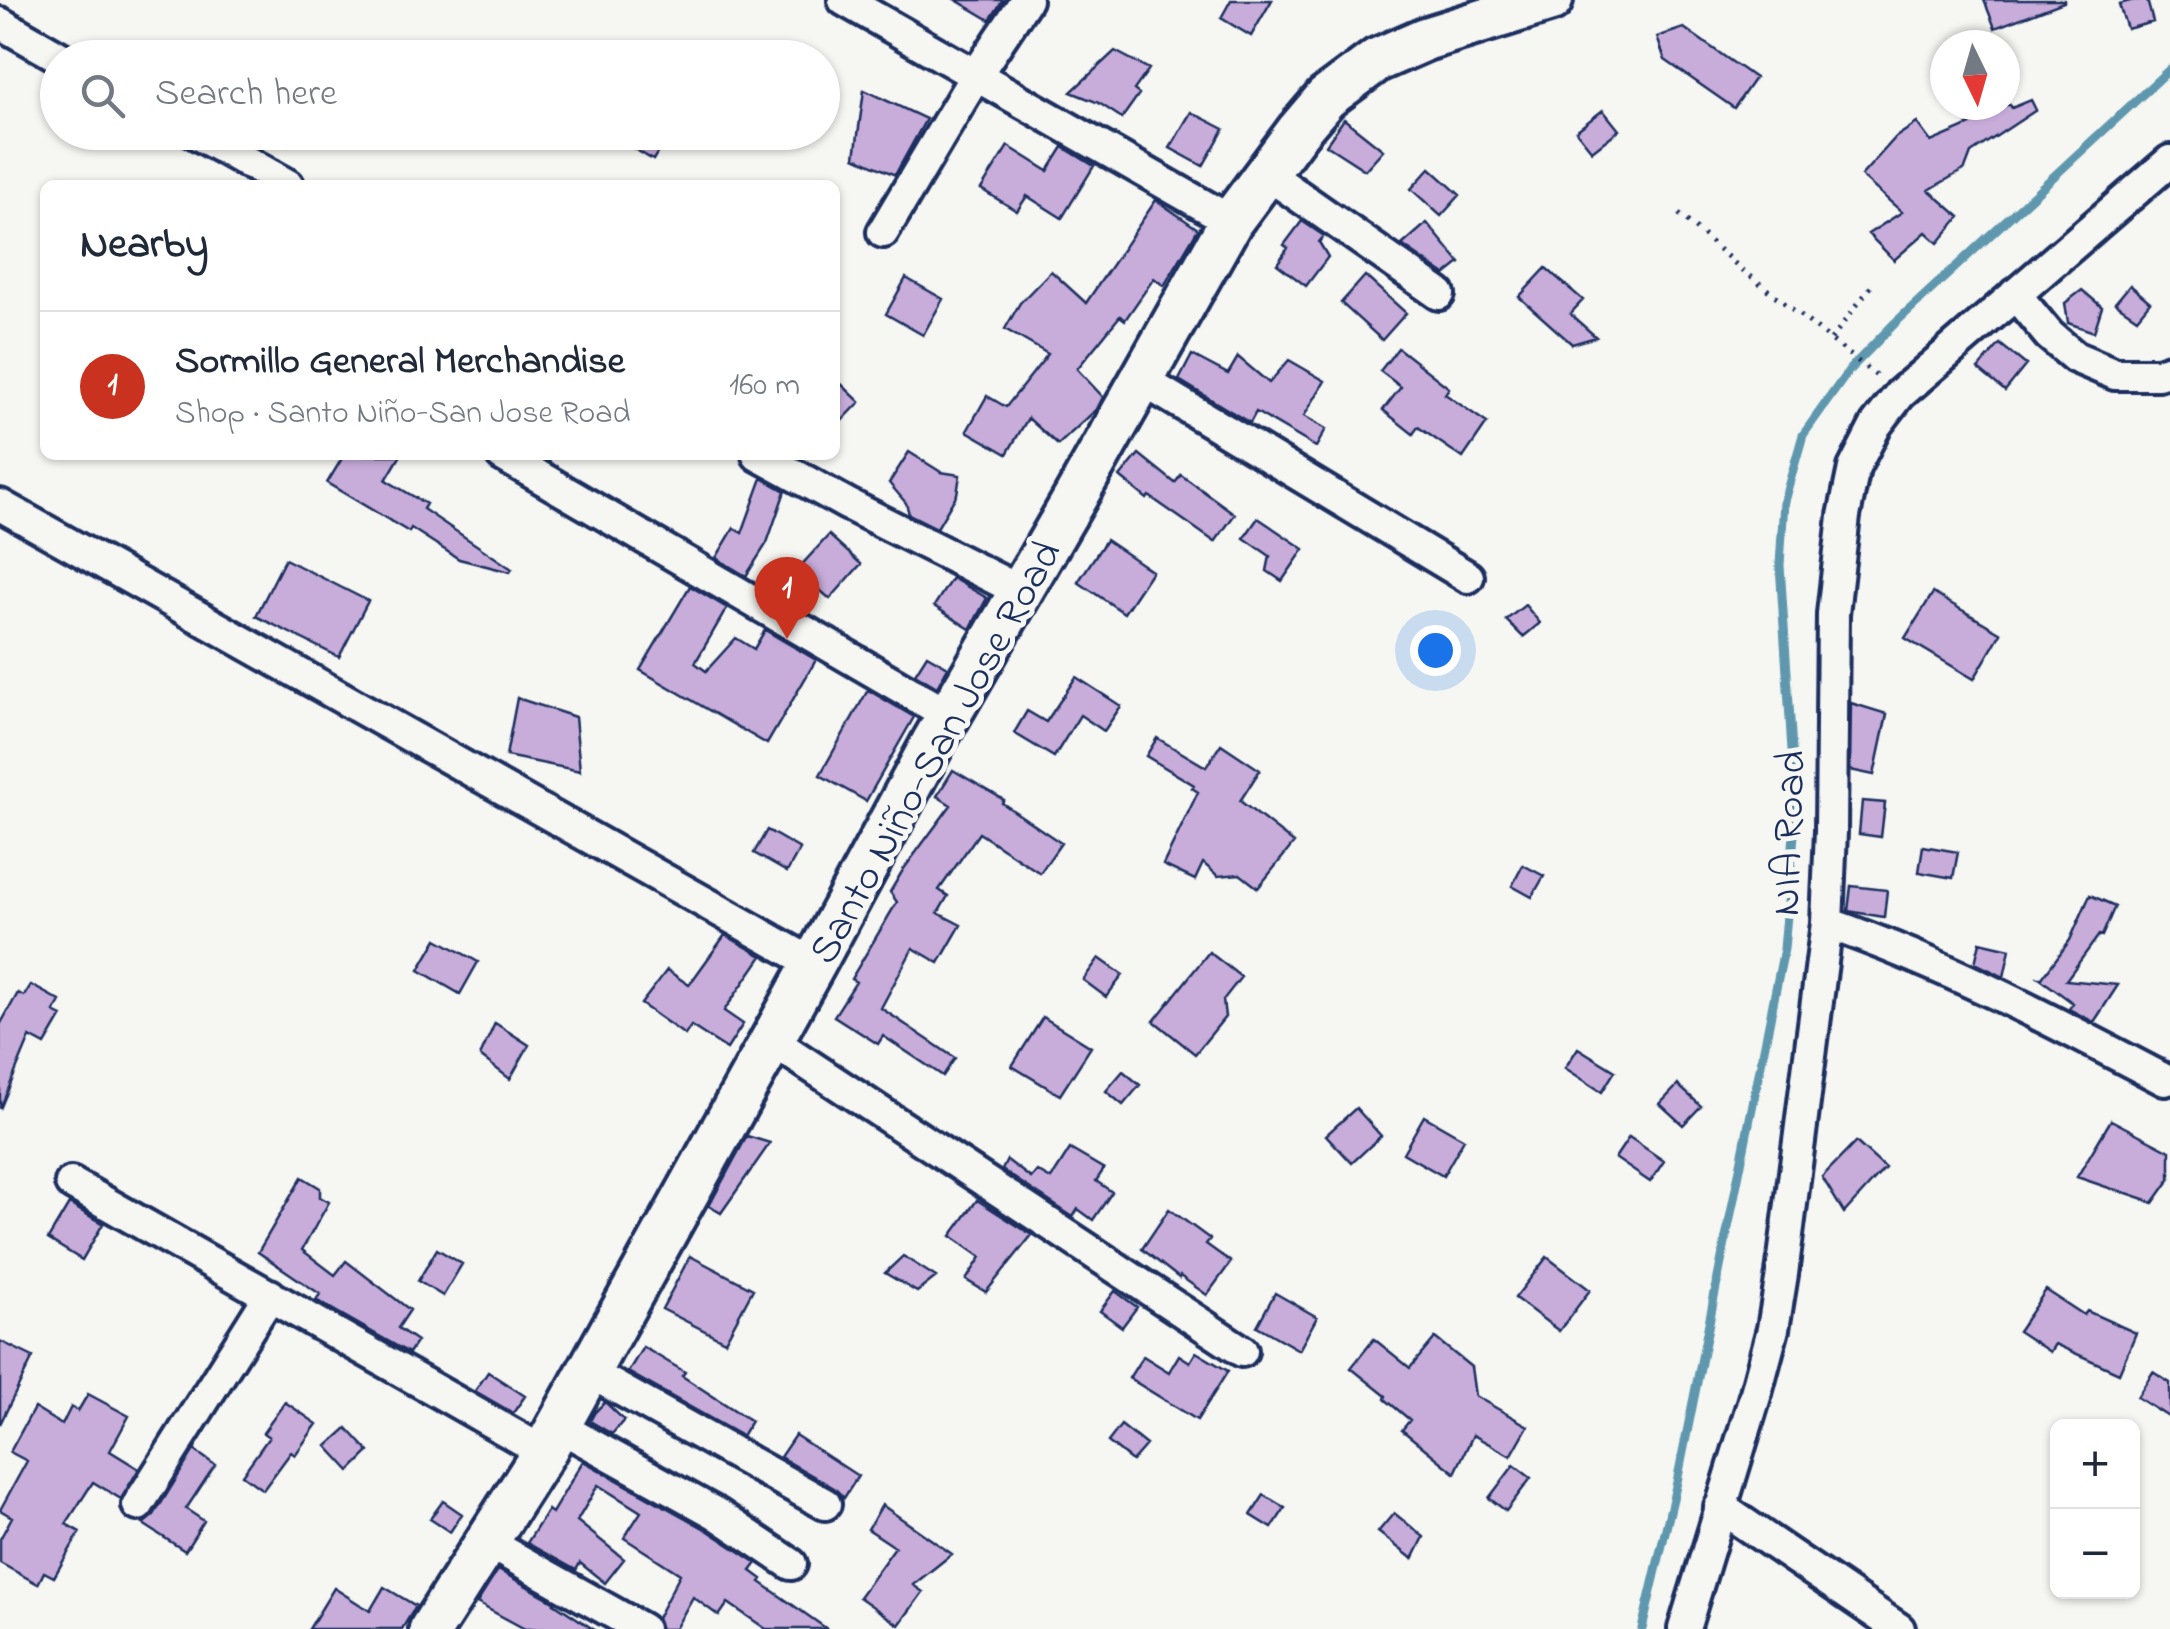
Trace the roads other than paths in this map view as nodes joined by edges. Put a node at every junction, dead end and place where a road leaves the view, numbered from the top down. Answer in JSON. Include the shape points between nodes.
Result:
{"nodes":[{"id":1,"x":844,"y":0,"type":"edge"},
{"id":2,"x":1026,"y":0,"type":"edge"},
{"id":3,"x":1551,"y":0,"type":"edge"},
{"id":4,"x":0,"y":23,"type":"edge"},
{"id":5,"x":40,"y":46,"type":"edge"},
{"id":6,"x":976,"y":75,"type":"junction"},
{"id":7,"x":226,"y":150,"type":"edge"},
{"id":8,"x":2170,"y":162,"type":"edge"},
{"id":9,"x":1266,"y":173,"type":"junction"},
{"id":10,"x":279,"y":180,"type":"edge"},
{"id":11,"x":1231,"y":221,"type":"junction"},
{"id":12,"x":884,"y":232,"type":"dead end"},
{"id":13,"x":1439,"y":294,"type":"dead end"},
{"id":14,"x":2014,"y":294,"type":"junction"},
{"id":15,"x":2170,"y":370,"type":"edge"},
{"id":16,"x":1142,"y":380,"type":"junction"},
{"id":17,"x":511,"y":460,"type":"edge"},
{"id":18,"x":767,"y":460,"type":"edge"},
{"id":19,"x":0,"y":505,"type":"edge"},
{"id":20,"x":1468,"y":577,"type":"dead end"},
{"id":21,"x":1022,"y":592,"type":"junction"},
{"id":22,"x":950,"y":716,"type":"junction"},
{"id":23,"x":1827,"y":923,"type":"junction"},
{"id":24,"x":814,"y":964,"type":"junction"},
{"id":25,"x":771,"y":1040,"type":"junction"},
{"id":26,"x":2165,"y":1080,"type":"dead end"},
{"id":27,"x":71,"y":1183,"type":"dead end"},
{"id":28,"x":270,"y":1294,"type":"junction"},
{"id":29,"x":1242,"y":1351,"type":"dead end"},
{"id":30,"x":588,"y":1371,"type":"junction"},
{"id":31,"x":551,"y":1439,"type":"junction"},
{"id":32,"x":825,"y":1504,"type":"dead end"},
{"id":33,"x":138,"y":1506,"type":"dead end"},
{"id":34,"x":1720,"y":1507,"type":"junction"},
{"id":35,"x":486,"y":1541,"type":"junction"},
{"id":36,"x":791,"y":1564,"type":"dead end"},
{"id":37,"x":431,"y":1629,"type":"edge"},
{"id":38,"x":642,"y":1629,"type":"edge"},
{"id":39,"x":1684,"y":1629,"type":"edge"},
{"id":40,"x":1899,"y":1629,"type":"edge"}],
"edges":[{"from":1,"to":6,"type":"street"},
{"from":2,"to":6,"type":"street"},
{"from":3,"to":9,"type":"main road","name":"Santo Niño-San Jose Road","via":[[1376,60],[1326,98]]},
{"from":4,"to":5,"type":"street"},
{"from":6,"to":11,"type":"street"},
{"from":6,"to":12,"type":"street"},
{"from":7,"to":10,"type":"street"},
{"from":8,"to":14,"type":"street","name":"NIA Road"},
{"from":9,"to":11,"type":"main road","name":"Santo Niño-San Jose Road"},
{"from":9,"to":13,"type":"street"},
{"from":11,"to":16,"type":"main road","name":"Santo Niño-San Jose Road"},
{"from":14,"to":15,"type":"street","via":[[2075,357],[2115,374]]},
{"from":14,"to":23,"type":"street","name":"NIA Road","via":[[1900,394],[1854,468],[1833,614]]},
{"from":16,"to":20,"type":"street"},
{"from":16,"to":21,"type":"main road","name":"Santo Niño-San Jose Road"},
{"from":17,"to":22,"type":"street"},
{"from":18,"to":21,"type":"street"},
{"from":19,"to":24,"type":"street"},
{"from":21,"to":22,"type":"main road","name":"Santo Niño-San Jose Road"},
{"from":22,"to":24,"type":"main road","name":"Santo Niño-San Jose Road"},
{"from":23,"to":26,"type":"street","via":[[1969,980]]},
{"from":23,"to":34,"type":"street","name":"NIA Road","via":[[1773,1329]]},
{"from":24,"to":25,"type":"main road","name":"Santo Niño-San Jose Road"},
{"from":25,"to":29,"type":"street"},
{"from":25,"to":30,"type":"main road","name":"Santo Niño-San Jose Road"},
{"from":27,"to":28,"type":"street"},
{"from":28,"to":31,"type":"street"},
{"from":28,"to":33,"type":"street"},
{"from":30,"to":31,"type":"main road","name":"Santo Niño-San Jose Road"},
{"from":30,"to":32,"type":"street"},
{"from":31,"to":35,"type":"main road","name":"Santo Niño-San Jose Road"},
{"from":31,"to":36,"type":"street","via":[[717,1514]]},
{"from":34,"to":39,"type":"street","name":"NIA Road"},
{"from":34,"to":40,"type":"street"},
{"from":35,"to":37,"type":"main road","name":"Santo Niño-San Jose Road"},
{"from":35,"to":38,"type":"street"}]}
